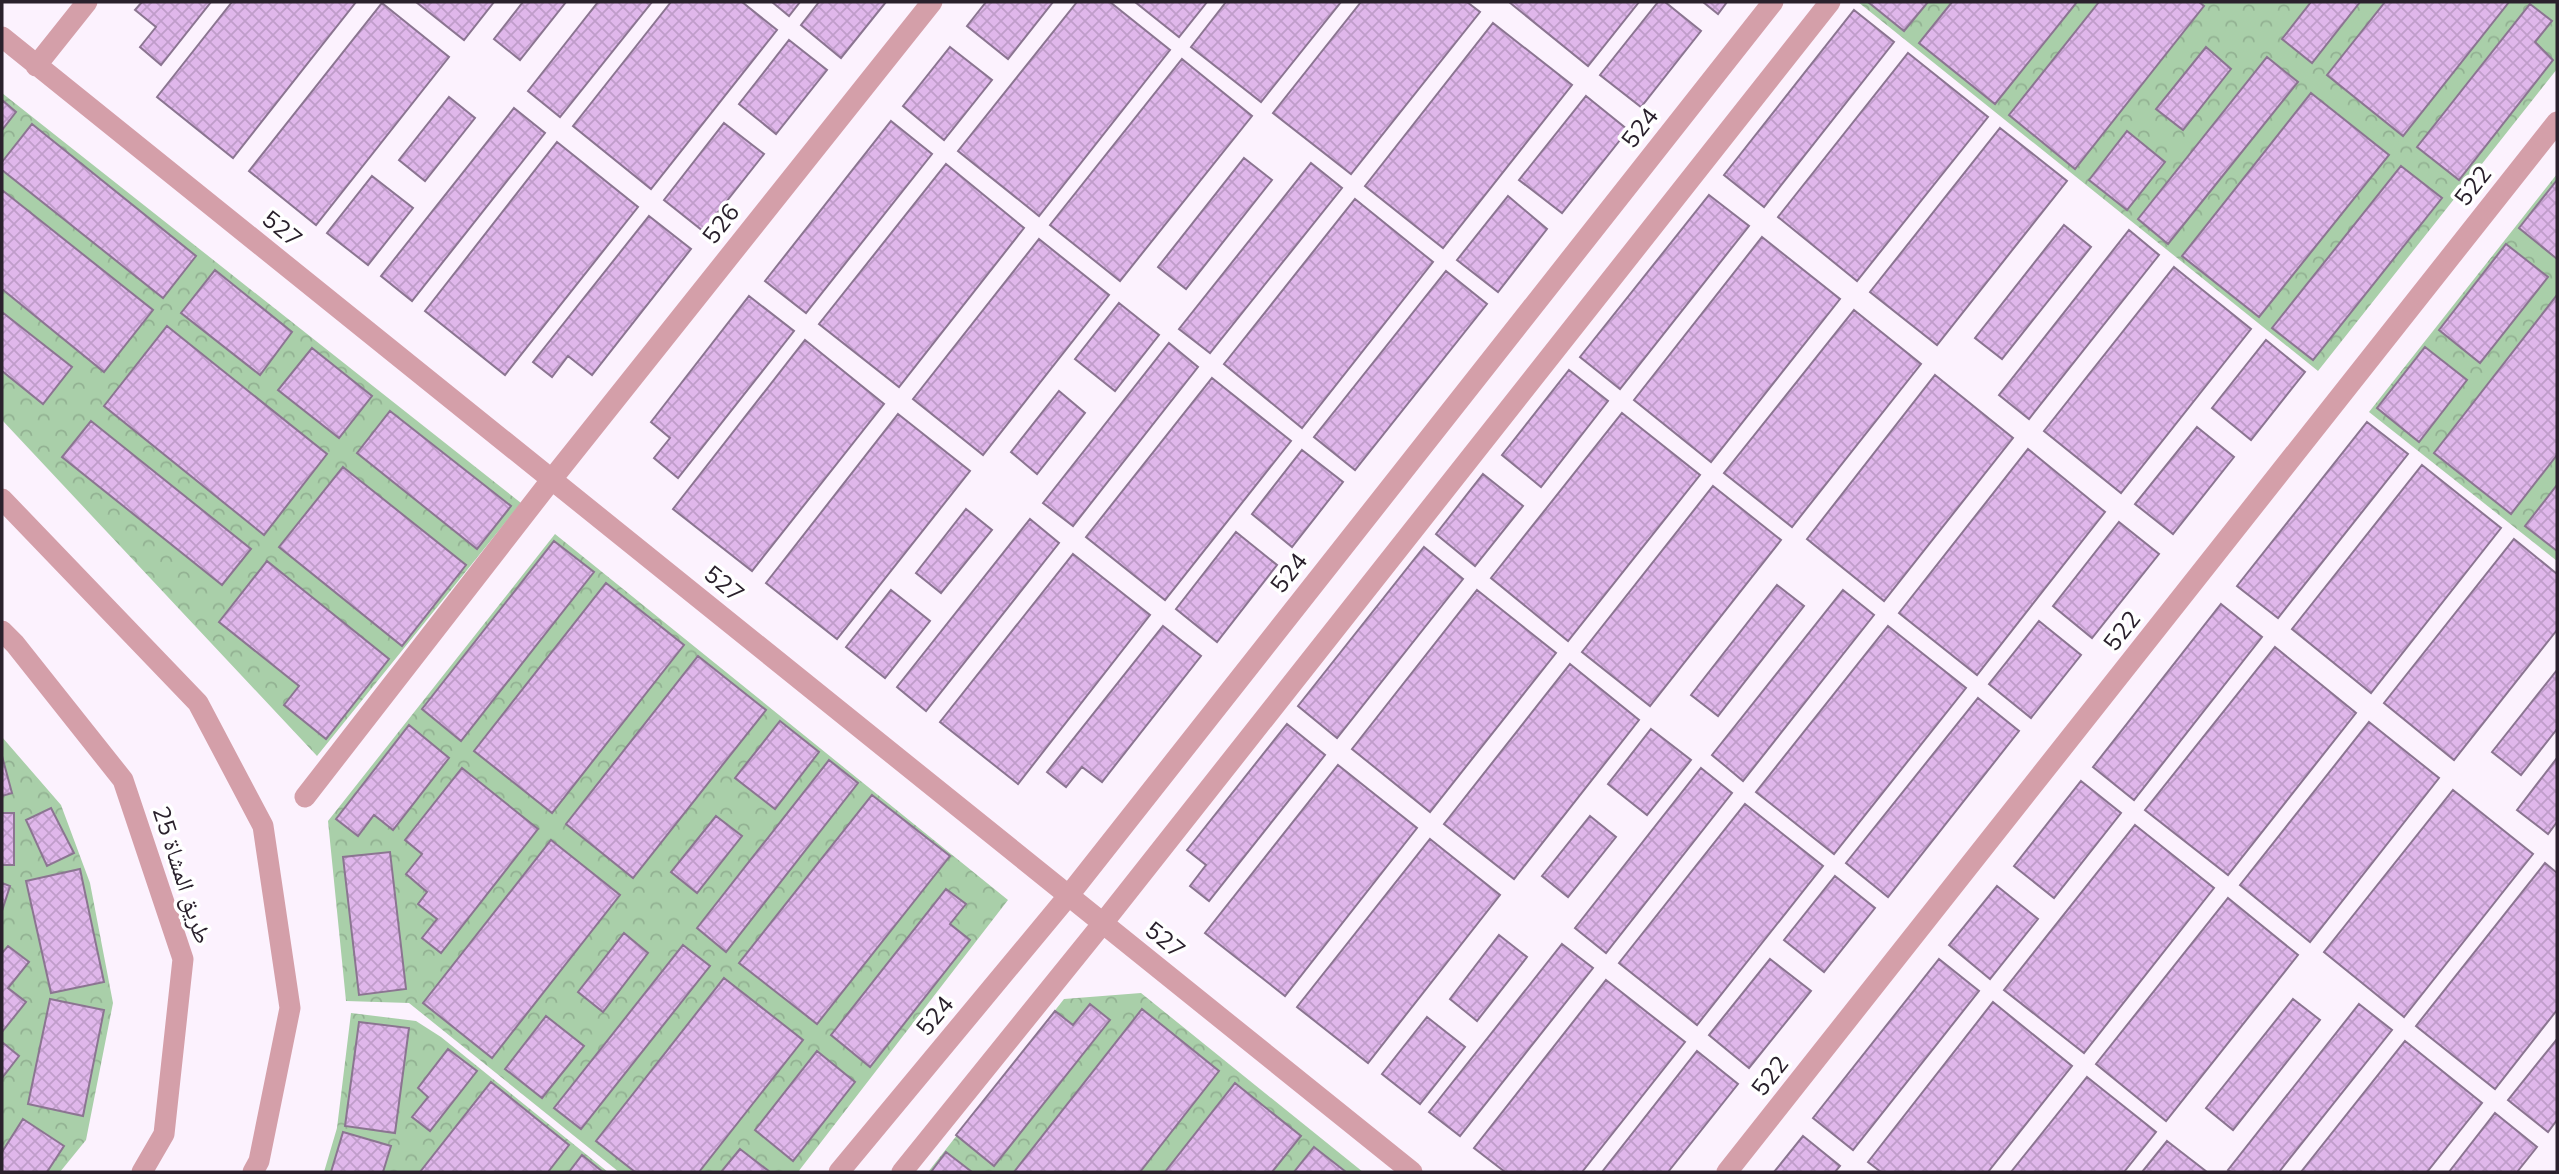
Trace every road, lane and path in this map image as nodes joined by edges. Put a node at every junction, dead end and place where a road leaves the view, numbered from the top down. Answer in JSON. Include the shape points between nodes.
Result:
{"nodes":[{"id":1,"x":88,"y":2,"type":"edge"},
{"id":2,"x":932,"y":2,"type":"edge"},
{"id":3,"x":1773,"y":2,"type":"edge"},
{"id":4,"x":1830,"y":2,"type":"edge"},
{"id":5,"x":2,"y":37,"type":"edge"},
{"id":6,"x":36,"y":66,"type":"junction"},
{"id":7,"x":2557,"y":122,"type":"edge"},
{"id":8,"x":552,"y":479,"type":"junction"},
{"id":9,"x":2,"y":499,"type":"edge"},
{"id":10,"x":2,"y":631,"type":"edge"},
{"id":11,"x":305,"y":797,"type":"dead end"},
{"id":12,"x":1069,"y":895,"type":"junction"},
{"id":13,"x":1103,"y":923,"type":"junction"},
{"id":14,"x":142,"y":1172,"type":"edge"},
{"id":15,"x":253,"y":1172,"type":"edge"},
{"id":16,"x":839,"y":1172,"type":"edge"},
{"id":17,"x":902,"y":1172,"type":"edge"},
{"id":18,"x":1412,"y":1172,"type":"edge"},
{"id":19,"x":1727,"y":1172,"type":"edge"}],
"edges":[{"from":1,"to":6,"type":"street"},
{"from":2,"to":8,"type":"street","name":"526"},
{"from":3,"to":12,"type":"street","name":"524"},
{"from":4,"to":13,"type":"street"},
{"from":5,"to":6,"type":"street","name":"527"},
{"from":6,"to":8,"type":"street","name":"527"},
{"from":7,"to":19,"type":"street","name":"522"},
{"from":8,"to":11,"type":"street","name":"526"},
{"from":8,"to":12,"type":"street","name":"527"},
{"from":9,"to":15,"type":"street","via":[[198,703],[263,826],[290,1008]]},
{"from":10,"to":14,"type":"street","name":"طريق المشاة 25","via":[[123,780],[183,959],[164,1134]]},
{"from":12,"to":13,"type":"street","name":"527"},
{"from":12,"to":16,"type":"street","name":"524"},
{"from":13,"to":17,"type":"street"},
{"from":13,"to":18,"type":"street","name":"527"}]}
